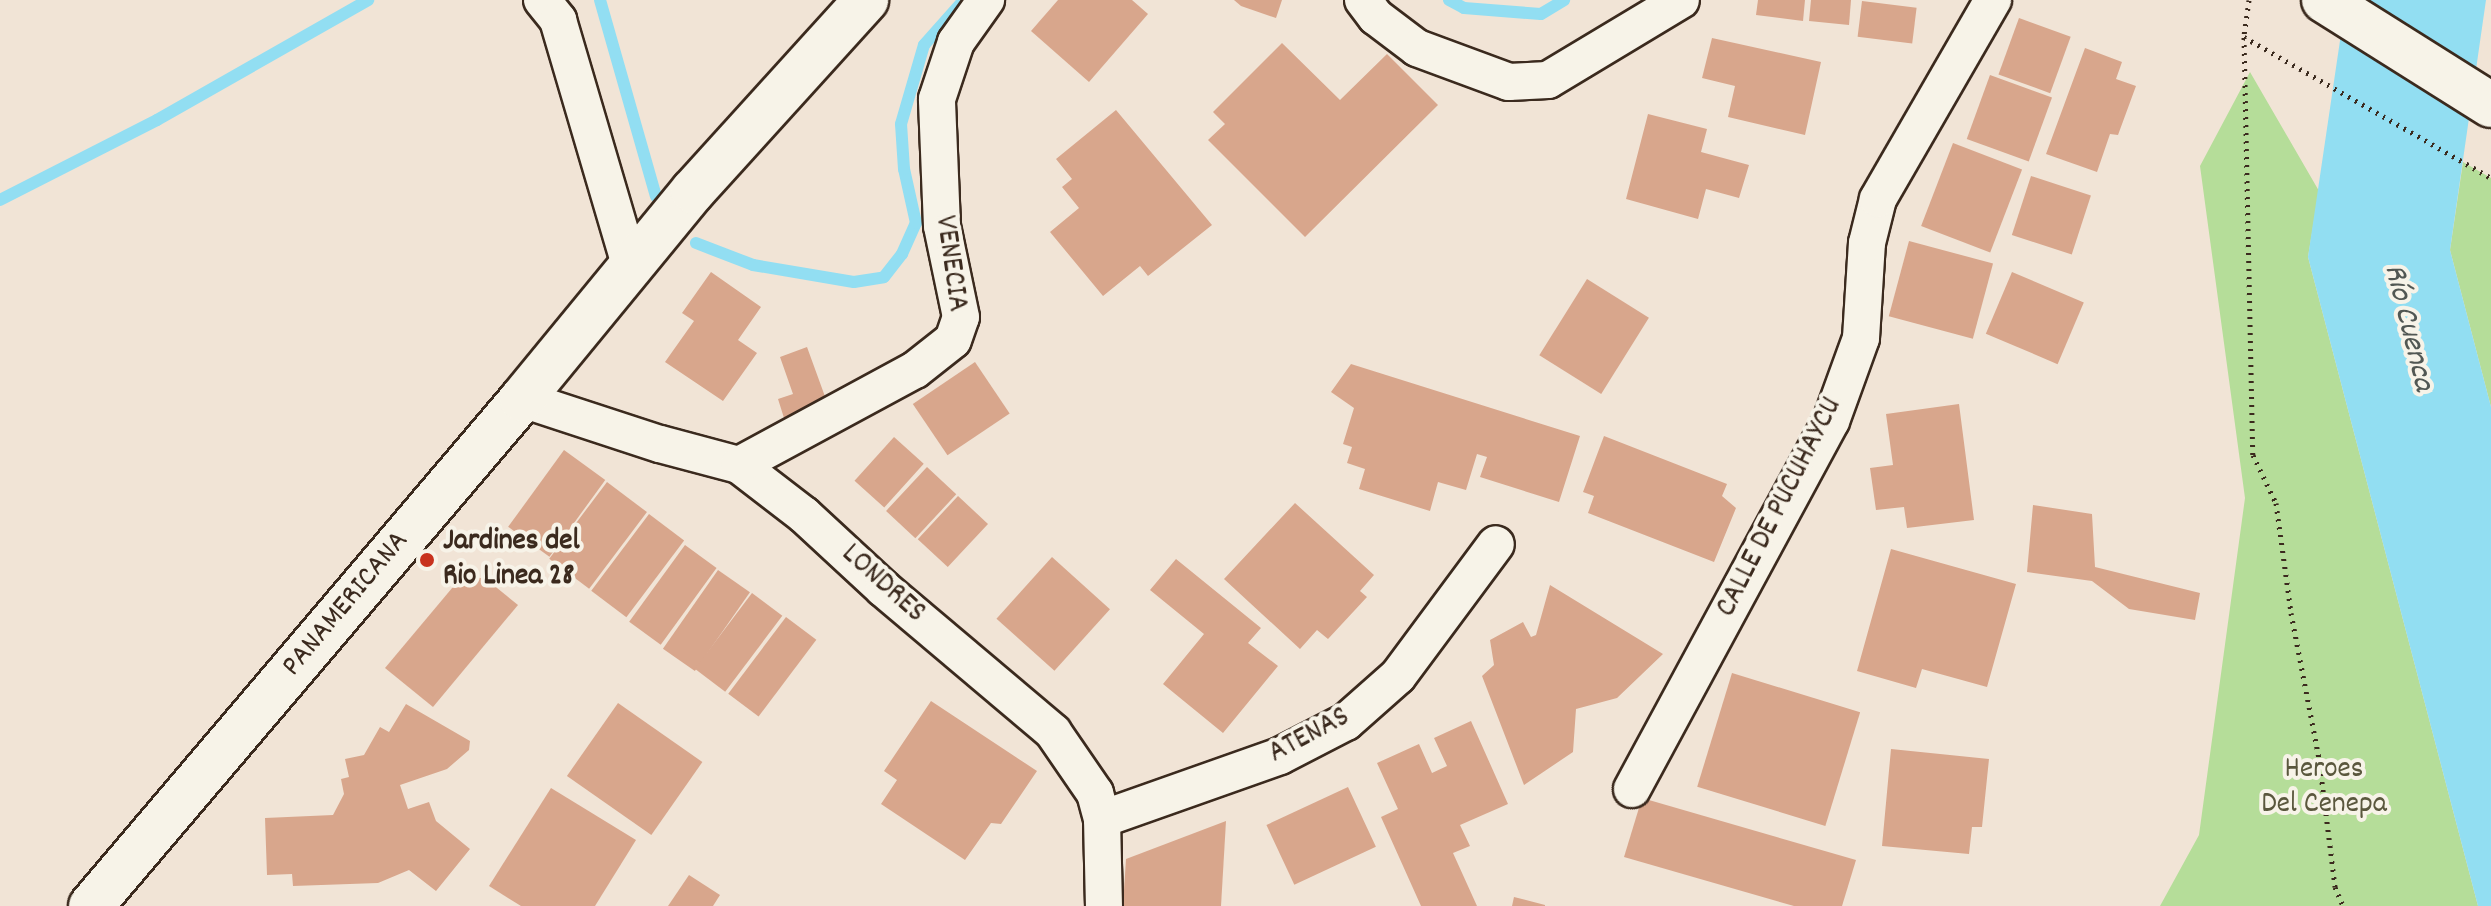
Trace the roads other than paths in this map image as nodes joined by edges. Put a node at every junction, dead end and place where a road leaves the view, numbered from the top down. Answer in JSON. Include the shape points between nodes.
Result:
{"nodes":[{"id":1,"x":542,"y":0,"type":"edge"},
{"id":2,"x":866,"y":0,"type":"edge"},
{"id":3,"x":986,"y":0,"type":"edge"},
{"id":4,"x":1363,"y":0,"type":"edge"},
{"id":5,"x":1681,"y":0,"type":"edge"},
{"id":6,"x":1993,"y":0,"type":"edge"},
{"id":7,"x":2324,"y":0,"type":"edge"},
{"id":8,"x":2491,"y":105,"type":"edge"},
{"id":9,"x":630,"y":265,"type":"junction"},
{"id":10,"x":522,"y":399,"type":"junction"},
{"id":11,"x":739,"y":465,"type":"junction"},
{"id":12,"x":1496,"y":544,"type":"dead end"},
{"id":13,"x":1632,"y":789,"type":"dead end"},
{"id":14,"x":1102,"y":819,"type":"junction"},
{"id":15,"x":91,"y":906,"type":"edge"},
{"id":16,"x":1104,"y":906,"type":"edge"}],
"edges":[{"from":1,"to":9,"type":"street","via":[[558,20]]},
{"from":2,"to":9,"type":"main road","name":"PANAMERICANA"},
{"from":3,"to":11,"type":"street","name":"VENECIA","via":[[956,42],[937,99],[942,226],[961,317],[953,340],[915,370]]},
{"from":4,"to":5,"type":"street","via":[[1376,17],[1417,48],[1509,82],[1548,80]]},
{"from":6,"to":13,"type":"street","name":"CALLE DE PUCUHAYCU","via":[[1878,199],[1867,243],[1861,338],[1831,421]]},
{"from":7,"to":8,"type":"main road"},
{"from":9,"to":10,"type":"main road","name":"PANAMERICANA"},
{"from":10,"to":11,"type":"street","name":"LONDRES"},
{"from":10,"to":15,"type":"main road","name":"PANAMERICANA"},
{"from":11,"to":14,"type":"street","name":"LONDRES","via":[[804,515],[1053,732],[1095,793]]},
{"from":12,"to":14,"type":"street","name":"ATENAS","via":[[1398,676],[1346,722],[1280,756]]},
{"from":14,"to":16,"type":"street","name":"LONDRES"}]}
